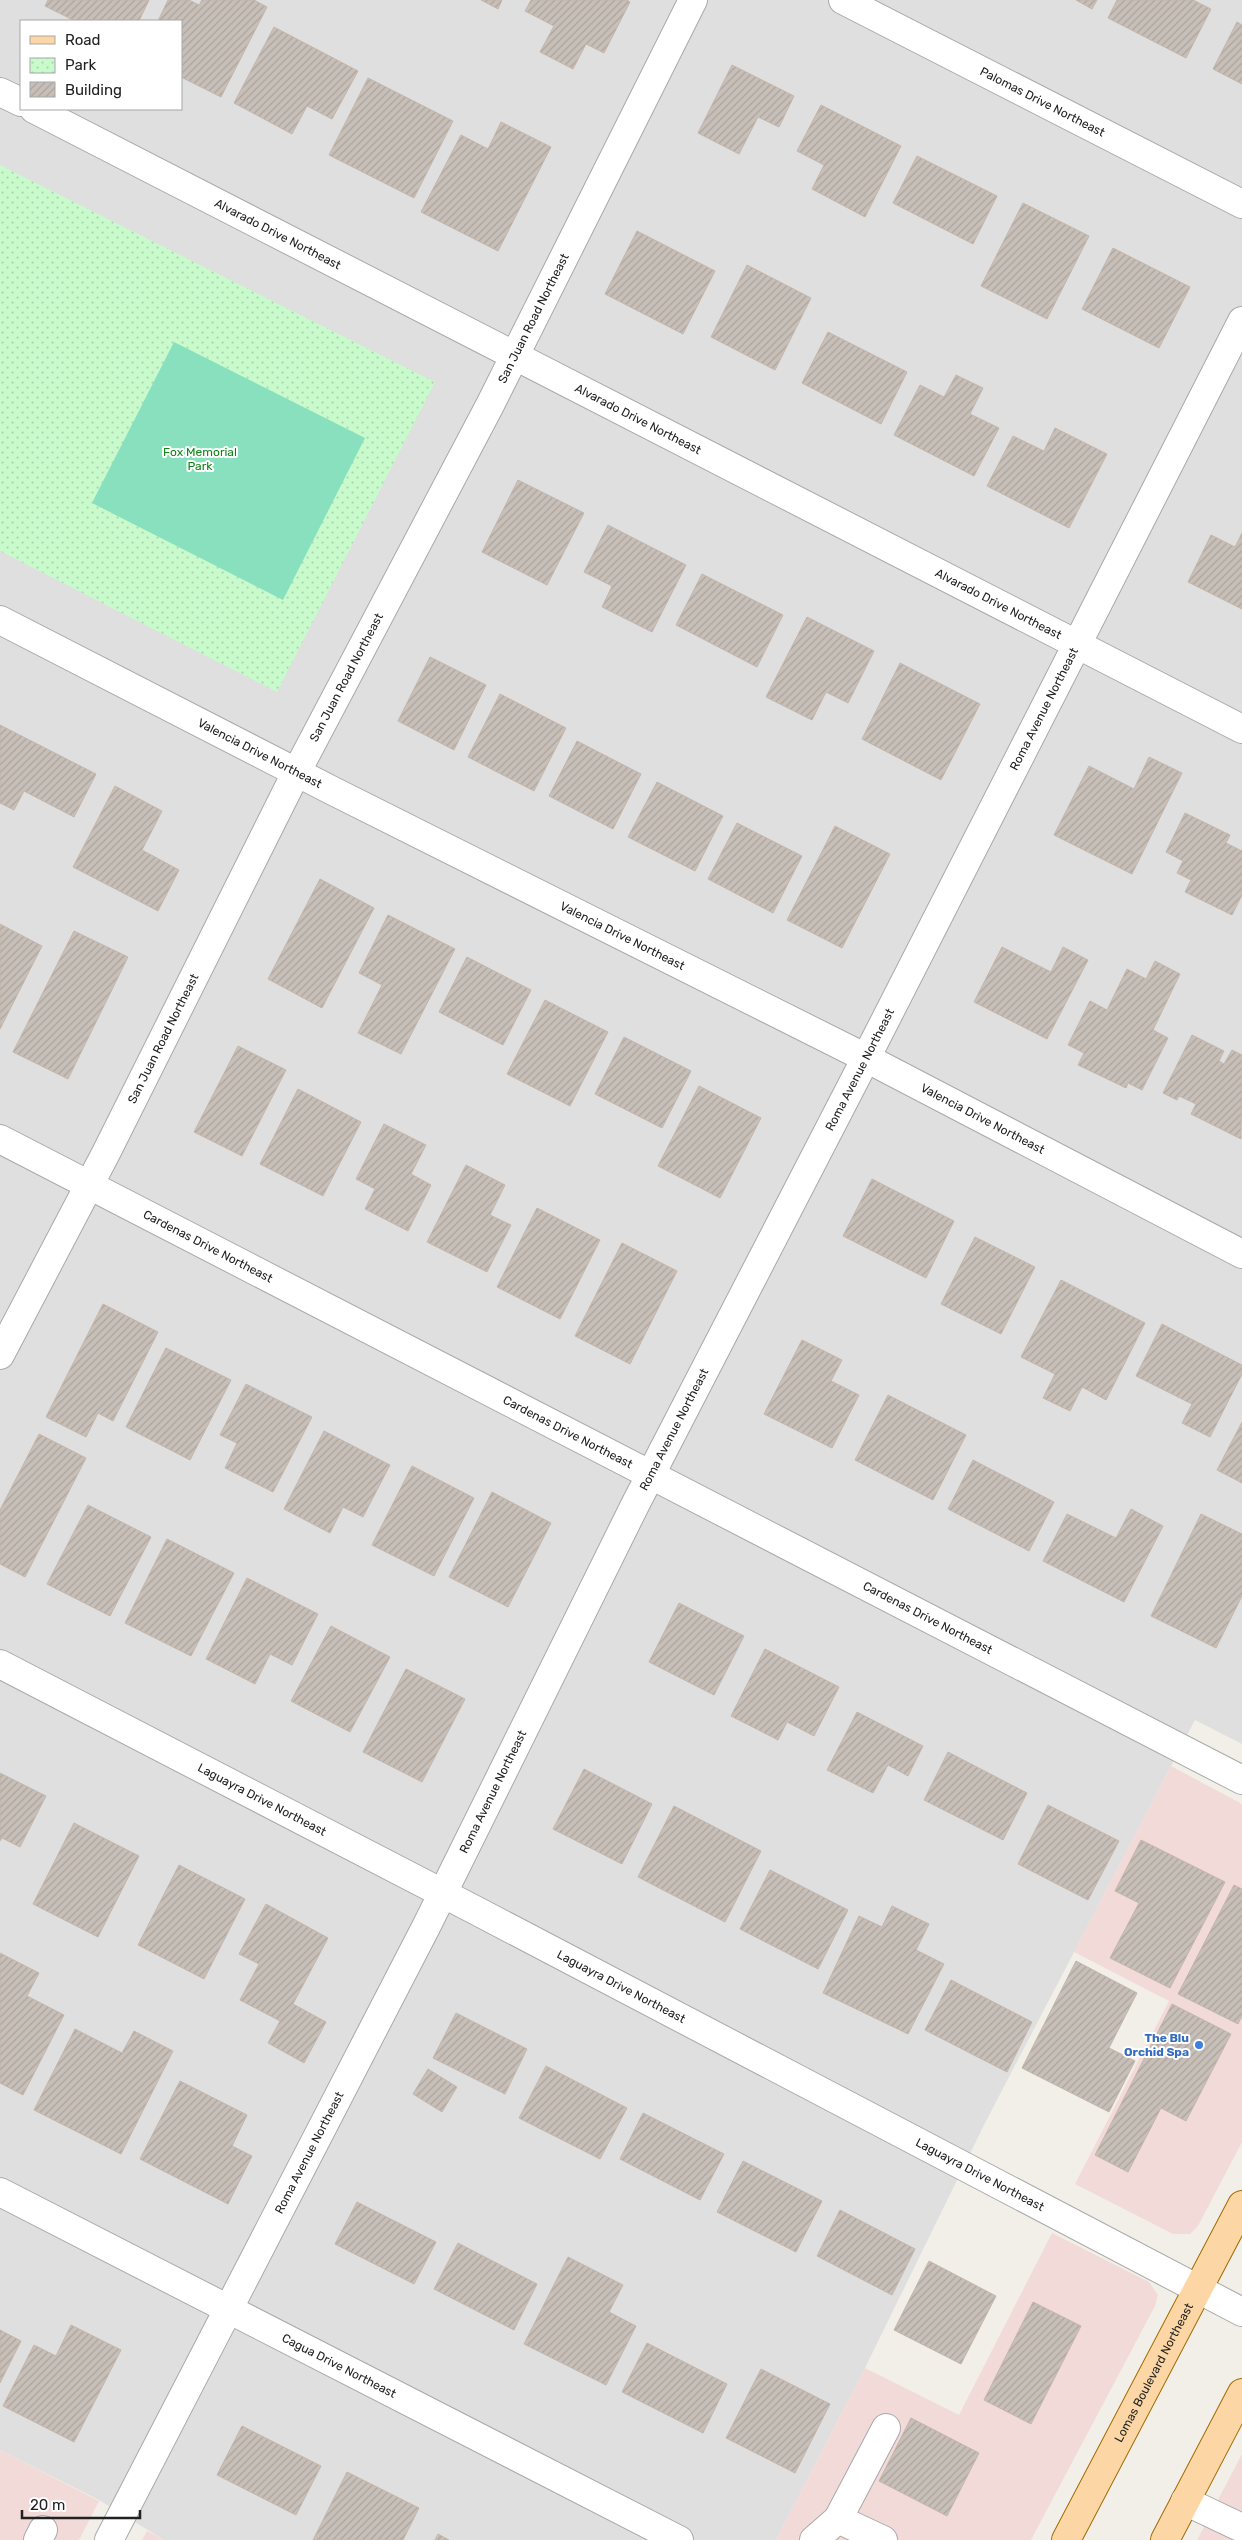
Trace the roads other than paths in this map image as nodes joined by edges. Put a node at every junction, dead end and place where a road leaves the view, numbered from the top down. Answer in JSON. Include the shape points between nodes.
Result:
{"nodes":[{"id":1,"x":693,"y":0,"type":"edge"},
{"id":2,"x":843,"y":0,"type":"edge"},
{"id":3,"x":0,"y":92,"type":"edge"},
{"id":4,"x":20,"y":102,"type":"edge"},
{"id":5,"x":36,"y":110,"type":"edge"},
{"id":6,"x":1242,"y":204,"type":"edge"},
{"id":7,"x":1242,"y":321,"type":"edge"},
{"id":8,"x":515,"y":355,"type":"junction"},
{"id":9,"x":0,"y":620,"type":"edge"},
{"id":10,"x":1076,"y":644,"type":"junction"},
{"id":11,"x":1242,"y":729,"type":"edge"},
{"id":12,"x":296,"y":773,"type":"junction"},
{"id":13,"x":866,"y":1058,"type":"junction"},
{"id":14,"x":0,"y":1138,"type":"edge"},
{"id":15,"x":90,"y":1184,"type":"junction"},
{"id":16,"x":1242,"y":1254,"type":"edge"},
{"id":17,"x":0,"y":1355,"type":"edge"},
{"id":18,"x":650,"y":1475,"type":"junction"},
{"id":19,"x":0,"y":1664,"type":"edge"},
{"id":20,"x":1242,"y":1780,"type":"edge"},
{"id":21,"x":443,"y":1893,"type":"junction"},
{"id":22,"x":0,"y":2192,"type":"edge"},
{"id":23,"x":1242,"y":2205,"type":"edge"},
{"id":24,"x":1197,"y":2290,"type":"junction"},
{"id":25,"x":230,"y":2308,"type":"junction"},
{"id":26,"x":1242,"y":2312,"type":"edge"},
{"id":27,"x":1242,"y":2393,"type":"edge"},
{"id":28,"x":886,"y":2428,"type":"dead end"},
{"id":29,"x":1185,"y":2501,"type":"junction"},
{"id":30,"x":838,"y":2518,"type":"junction"},
{"id":31,"x":1242,"y":2528,"type":"edge"},
{"id":32,"x":109,"y":2540,"type":"edge"},
{"id":33,"x":679,"y":2540,"type":"edge"},
{"id":34,"x":814,"y":2540,"type":"edge"},
{"id":35,"x":883,"y":2540,"type":"edge"},
{"id":36,"x":1066,"y":2540,"type":"edge"},
{"id":37,"x":1165,"y":2540,"type":"edge"}],
"edges":[{"from":1,"to":8,"type":"street","name":"San Juan Road Northeast"},
{"from":2,"to":6,"type":"street","name":"Palomas Drive Northeast"},
{"from":3,"to":4,"type":"street"},
{"from":5,"to":8,"type":"street","name":"Alvarado Drive Northeast"},
{"from":7,"to":10,"type":"street","name":"Roma Avenue Northeast"},
{"from":8,"to":10,"type":"street","name":"Alvarado Drive Northeast"},
{"from":8,"to":12,"type":"street","name":"San Juan Road Northeast"},
{"from":9,"to":12,"type":"street","name":"Valencia Drive Northeast"},
{"from":10,"to":11,"type":"street","name":"Alvarado Drive Northeast"},
{"from":10,"to":13,"type":"street","name":"Roma Avenue Northeast"},
{"from":12,"to":13,"type":"street","name":"Valencia Drive Northeast"},
{"from":12,"to":15,"type":"street","name":"San Juan Road Northeast"},
{"from":13,"to":16,"type":"street","name":"Valencia Drive Northeast"},
{"from":13,"to":18,"type":"street","name":"Roma Avenue Northeast"},
{"from":14,"to":15,"type":"street","name":"Cardenas Drive Northeast"},
{"from":15,"to":17,"type":"street","name":"San Juan Road Northeast"},
{"from":15,"to":18,"type":"street","name":"Cardenas Drive Northeast"},
{"from":18,"to":20,"type":"street","name":"Cardenas Drive Northeast"},
{"from":18,"to":21,"type":"street","name":"Roma Avenue Northeast"},
{"from":19,"to":21,"type":"street","name":"Laguayra Drive Northeast"},
{"from":21,"to":24,"type":"street","name":"Laguayra Drive Northeast"},
{"from":21,"to":25,"type":"street","name":"Roma Avenue Northeast"},
{"from":22,"to":25,"type":"street","name":"Cagua Drive Northeast"},
{"from":23,"to":24,"type":"main road","name":"Lomas Boulevard Northeast"},
{"from":24,"to":26,"type":"street","name":"Laguayra Drive Northeast"},
{"from":24,"to":36,"type":"main road","name":"Lomas Boulevard Northeast"},
{"from":25,"to":32,"type":"street","name":"Roma Avenue Northeast"},
{"from":25,"to":33,"type":"street","name":"Cagua Drive Northeast"},
{"from":27,"to":29,"type":"main road"},
{"from":28,"to":30,"type":"street"},
{"from":29,"to":31,"type":"street"},
{"from":29,"to":37,"type":"main road"},
{"from":30,"to":34,"type":"street"},
{"from":30,"to":35,"type":"street"}]}
